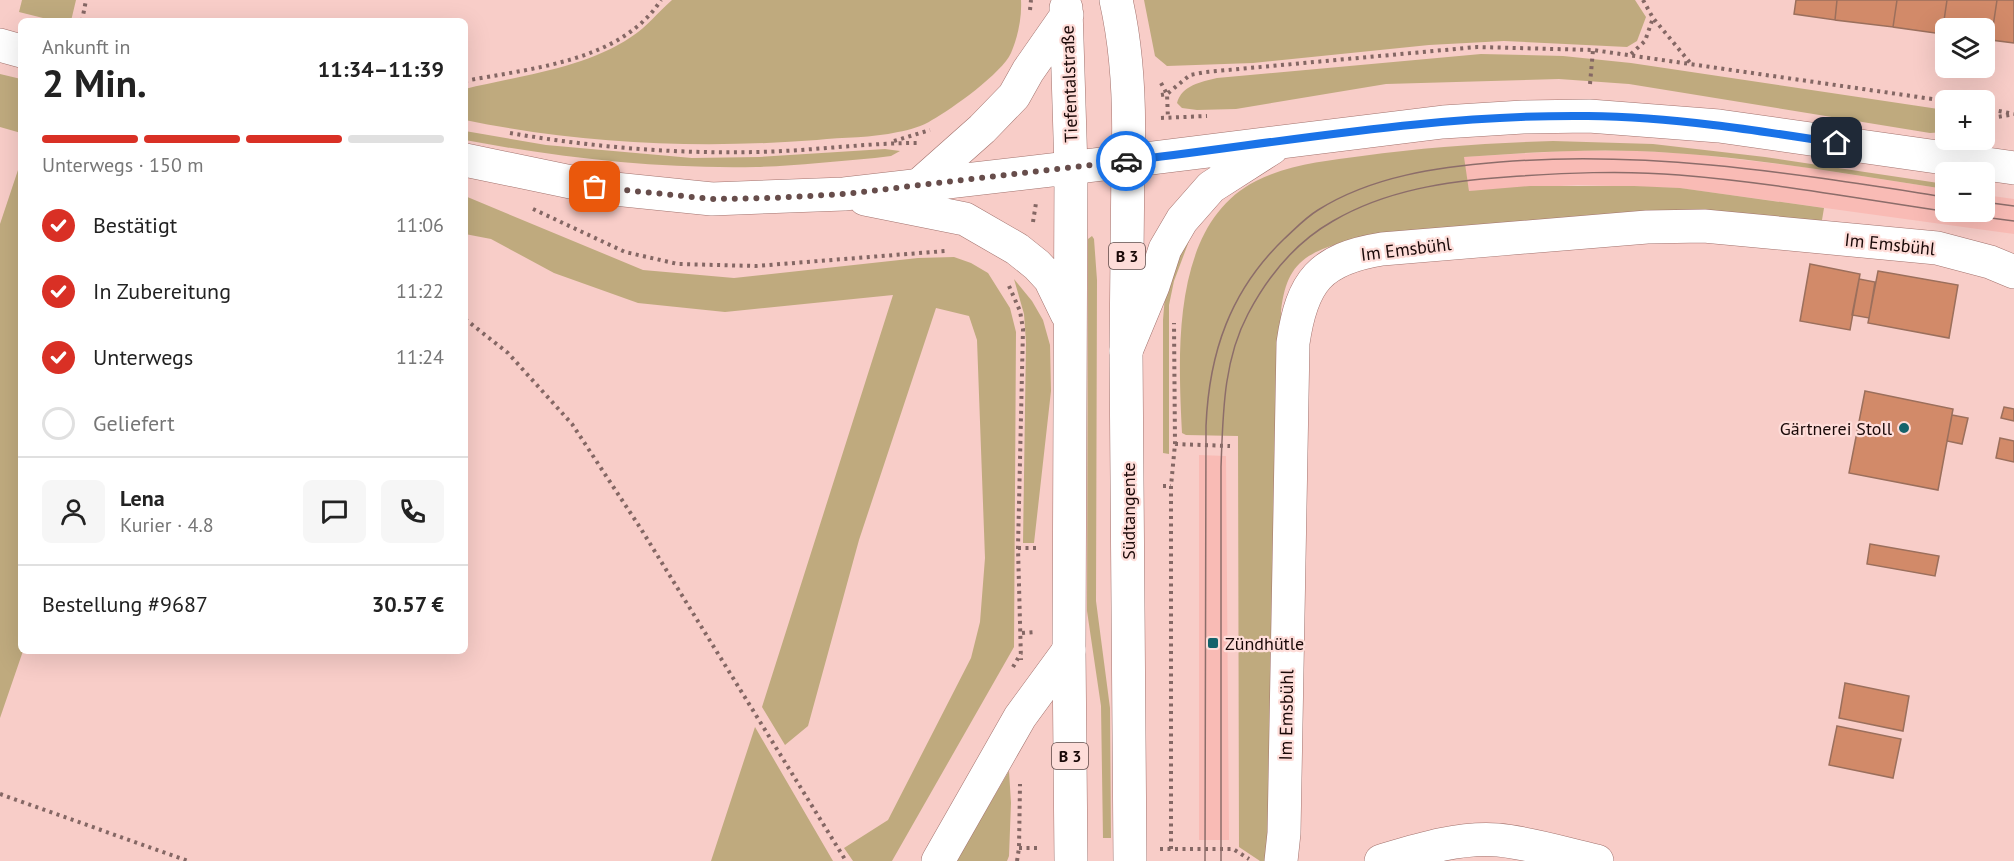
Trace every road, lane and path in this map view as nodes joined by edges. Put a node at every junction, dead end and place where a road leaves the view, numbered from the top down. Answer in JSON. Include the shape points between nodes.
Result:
{"nodes":[{"id":1,"x":86,"y":0,"type":"edge"},
{"id":2,"x":661,"y":0,"type":"edge"},
{"id":3,"x":1116,"y":0,"type":"edge"},
{"id":4,"x":1643,"y":0,"type":"edge"},
{"id":5,"x":1066,"y":8,"type":"edge"},
{"id":6,"x":83,"y":18,"type":"edge"},
{"id":7,"x":1653,"y":18,"type":"junction"},
{"id":8,"x":0,"y":45,"type":"edge"},
{"id":9,"x":18,"y":50,"type":"edge"},
{"id":10,"x":1593,"y":50,"type":"junction"},
{"id":11,"x":1631,"y":55,"type":"junction"},
{"id":12,"x":1693,"y":66,"type":"junction"},
{"id":13,"x":468,"y":80,"type":"edge"},
{"id":14,"x":1590,"y":85,"type":"dead end"},
{"id":15,"x":1935,"y":99,"type":"edge"},
{"id":16,"x":1995,"y":111,"type":"edge"},
{"id":17,"x":2014,"y":115,"type":"edge"},
{"id":18,"x":1168,"y":117,"type":"dead end"},
{"id":19,"x":1995,"y":118,"type":"edge"},
{"id":20,"x":500,"y":132,"type":"dead end"},
{"id":21,"x":1284,"y":141,"type":"junction"},
{"id":22,"x":888,"y":143,"type":"dead end"},
{"id":23,"x":468,"y":161,"type":"edge"},
{"id":24,"x":1128,"y":161,"type":"junction"},
{"id":25,"x":2014,"y":168,"type":"edge"},
{"id":26,"x":1071,"y":169,"type":"junction"},
{"id":27,"x":919,"y":185,"type":"junction"},
{"id":28,"x":844,"y":194,"type":"junction"},
{"id":29,"x":530,"y":208,"type":"dead end"},
{"id":30,"x":954,"y":251,"type":"dead end"},
{"id":31,"x":2014,"y":272,"type":"edge"},
{"id":32,"x":1008,"y":283,"type":"dead end"},
{"id":33,"x":1069,"y":319,"type":"junction"},
{"id":34,"x":1174,"y":319,"type":"dead end"},
{"id":35,"x":468,"y":321,"type":"edge"},
{"id":36,"x":1126,"y":351,"type":"junction"},
{"id":37,"x":1175,"y":444,"type":"junction"},
{"id":38,"x":1230,"y":446,"type":"dead end"},
{"id":39,"x":1163,"y":486,"type":"dead end"},
{"id":40,"x":1171,"y":486,"type":"junction"},
{"id":41,"x":1018,"y":548,"type":"junction"},
{"id":42,"x":1036,"y":548,"type":"dead end"},
{"id":43,"x":1036,"y":632,"type":"dead end"},
{"id":44,"x":1022,"y":633,"type":"junction"},
{"id":45,"x":1069,"y":650,"type":"junction"},
{"id":46,"x":1022,"y":652,"type":"dead end"},
{"id":47,"x":0,"y":794,"type":"edge"},
{"id":48,"x":1171,"y":849,"type":"dead end"},
{"id":49,"x":188,"y":861,"type":"edge"},
{"id":50,"x":846,"y":861,"type":"edge"},
{"id":51,"x":938,"y":861,"type":"edge"},
{"id":52,"x":1071,"y":861,"type":"edge"},
{"id":53,"x":1130,"y":861,"type":"edge"},
{"id":54,"x":1281,"y":861,"type":"edge"},
{"id":55,"x":1381,"y":861,"type":"edge"},
{"id":56,"x":1597,"y":861,"type":"edge"}],
"edges":[{"from":1,"to":6,"type":"path"},
{"from":2,"to":13,"type":"path","via":[[652,14],[615,44],[558,63]]},
{"from":3,"to":24,"type":"main road","via":[[1127,72]]},
{"from":4,"to":7,"type":"path"},
{"from":5,"to":26,"type":"main road","name":"Tiefentalstraße"},
{"from":5,"to":27,"type":"main road","via":[[1014,96]]},
{"from":7,"to":11,"type":"path","via":[[1645,41]]},
{"from":7,"to":12,"type":"path"},
{"from":8,"to":9,"type":"main road"},
{"from":10,"to":11,"type":"path"},
{"from":10,"to":14,"type":"path"},
{"from":10,"to":18,"type":"path","via":[[1477,47],[1206,72],[1190,75],[1167,94]]},
{"from":11,"to":12,"type":"path"},
{"from":12,"to":15,"type":"path"},
{"from":16,"to":17,"type":"path"},
{"from":17,"to":19,"type":"path"},
{"from":20,"to":22,"type":"path","via":[[547,140],[692,152],[759,152]]},
{"from":21,"to":24,"type":"main road"},
{"from":21,"to":25,"type":"main road","via":[[1443,122],[1589,116],[1719,126]]},
{"from":21,"to":36,"type":"main road","via":[[1211,187],[1182,220],[1166,249]]},
{"from":23,"to":28,"type":"main road","via":[[595,187],[650,194],[712,199]]},
{"from":24,"to":26,"type":"main road"},
{"from":24,"to":36,"type":"main road","name":"Südtangente","number":"B 3"},
{"from":26,"to":27,"type":"main road"},
{"from":26,"to":33,"type":"main road","number":"B 3"},
{"from":27,"to":28,"type":"main road"},
{"from":28,"to":33,"type":"main road","via":[[965,219],[1037,265],[1050,279]]},
{"from":29,"to":30,"type":"path","via":[[626,252],[678,264],[756,266]]},
{"from":31,"to":54,"type":"main road","name":"Im Emsbühl","via":[[1937,248],[1704,226],[1382,249],[1342,259],[1324,269],[1309,286],[1293,342]]},
{"from":32,"to":41,"type":"path","via":[[1023,329]]},
{"from":33,"to":45,"type":"main road","number":"B 3"},
{"from":34,"to":37,"type":"path"},
{"from":35,"to":50,"type":"path","via":[[508,353],[572,424]]},
{"from":36,"to":53,"type":"main road","name":"Südtangente","number":"B 3"},
{"from":37,"to":38,"type":"path"},
{"from":37,"to":40,"type":"path"},
{"from":39,"to":40,"type":"path"},
{"from":40,"to":48,"type":"path"},
{"from":41,"to":42,"type":"path"},
{"from":41,"to":44,"type":"path"},
{"from":43,"to":44,"type":"path"},
{"from":44,"to":46,"type":"path"},
{"from":45,"to":51,"type":"main road","via":[[1020,717]]},
{"from":45,"to":52,"type":"main road","number":"B 3"},
{"from":47,"to":49,"type":"path"},
{"from":55,"to":56,"type":"main road","via":[[1436,846],[1498,840]]}]}
